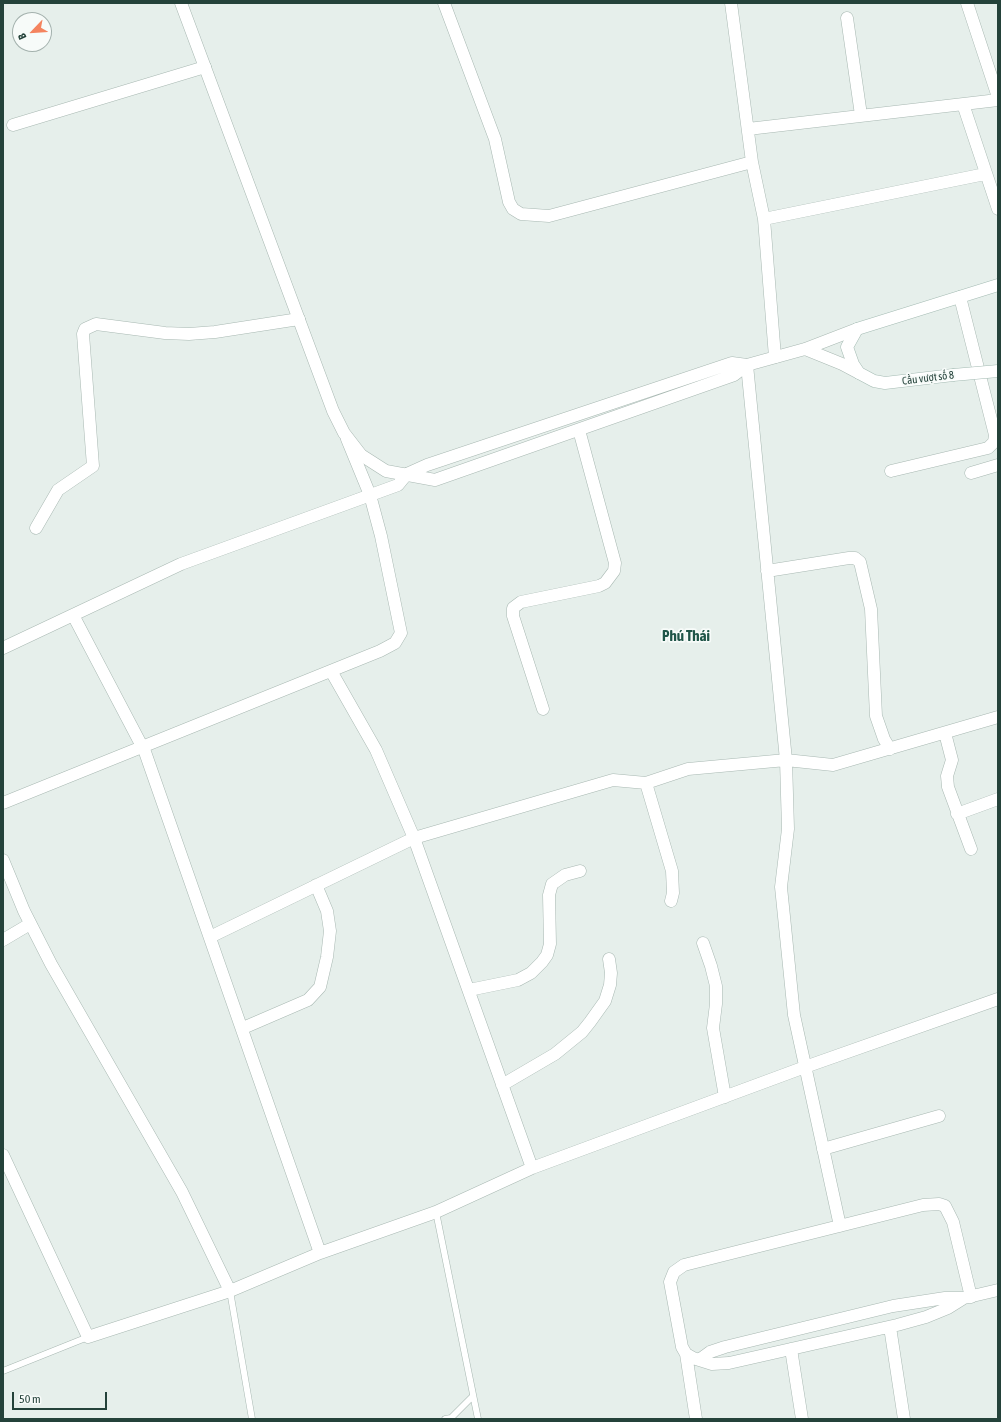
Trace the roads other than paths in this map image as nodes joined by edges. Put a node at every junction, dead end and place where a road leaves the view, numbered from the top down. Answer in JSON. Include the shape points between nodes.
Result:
{"nodes":[{"id":1,"x":181,"y":3,"type":"edge"},
{"id":2,"x":444,"y":3,"type":"edge"},
{"id":3,"x":731,"y":3,"type":"edge"},
{"id":4,"x":967,"y":3,"type":"edge"},
{"id":5,"x":847,"y":18,"type":"dead end"},
{"id":6,"x":205,"y":67,"type":"junction"},
{"id":7,"x":998,"y":99,"type":"edge"},
{"id":8,"x":963,"y":104,"type":"junction"},
{"id":9,"x":861,"y":115,"type":"junction"},
{"id":10,"x":13,"y":126,"type":"dead end"},
{"id":11,"x":748,"y":129,"type":"junction"},
{"id":12,"x":752,"y":162,"type":"junction"},
{"id":13,"x":985,"y":174,"type":"junction"},
{"id":14,"x":998,"y":209,"type":"edge"},
{"id":15,"x":764,"y":219,"type":"junction"},
{"id":16,"x":998,"y":284,"type":"edge"},
{"id":17,"x":960,"y":297,"type":"junction"},
{"id":18,"x":298,"y":318,"type":"junction"},
{"id":19,"x":857,"y":329,"type":"junction"},
{"id":20,"x":805,"y":349,"type":"junction"},
{"id":21,"x":775,"y":357,"type":"junction"},
{"id":22,"x":747,"y":365,"type":"junction"},
{"id":23,"x":998,"y":371,"type":"edge"},
{"id":24,"x":859,"y":373,"type":"junction"},
{"id":25,"x":579,"y":430,"type":"junction"},
{"id":26,"x":344,"y":433,"type":"junction"},
{"id":27,"x":998,"y":465,"type":"edge"},
{"id":28,"x":891,"y":470,"type":"dead end"},
{"id":29,"x":971,"y":473,"type":"dead end"},
{"id":30,"x":407,"y":474,"type":"junction"},
{"id":31,"x":370,"y":495,"type":"junction"},
{"id":32,"x":36,"y":528,"type":"dead end"},
{"id":33,"x":767,"y":571,"type":"junction"},
{"id":34,"x":73,"y":615,"type":"junction"},
{"id":35,"x":3,"y":648,"type":"edge"},
{"id":36,"x":331,"y":671,"type":"junction"},
{"id":37,"x":543,"y":709,"type":"dead end"},
{"id":38,"x":998,"y":717,"type":"edge"},
{"id":39,"x":945,"y":733,"type":"junction"},
{"id":40,"x":141,"y":747,"type":"junction"},
{"id":41,"x":890,"y":749,"type":"junction"},
{"id":42,"x":786,"y":760,"type":"junction"},
{"id":43,"x":646,"y":783,"type":"junction"},
{"id":44,"x":998,"y":798,"type":"edge"},
{"id":45,"x":3,"y":803,"type":"edge"},
{"id":46,"x":958,"y":814,"type":"junction"},
{"id":47,"x":414,"y":838,"type":"junction"},
{"id":48,"x":972,"y":850,"type":"dead end"},
{"id":49,"x":3,"y":860,"type":"edge"},
{"id":50,"x":580,"y":871,"type":"dead end"},
{"id":51,"x":316,"y":885,"type":"junction"},
{"id":52,"x":671,"y":901,"type":"dead end"},
{"id":53,"x":30,"y":924,"type":"junction"},
{"id":54,"x":210,"y":937,"type":"junction"},
{"id":55,"x":3,"y":940,"type":"edge"},
{"id":56,"x":703,"y":943,"type":"dead end"},
{"id":57,"x":609,"y":959,"type":"dead end"},
{"id":58,"x":469,"y":990,"type":"junction"},
{"id":59,"x":998,"y":999,"type":"edge"},
{"id":60,"x":242,"y":1028,"type":"junction"},
{"id":61,"x":805,"y":1067,"type":"junction"},
{"id":62,"x":502,"y":1085,"type":"junction"},
{"id":63,"x":725,"y":1097,"type":"junction"},
{"id":64,"x":939,"y":1116,"type":"dead end"},
{"id":65,"x":823,"y":1149,"type":"junction"},
{"id":66,"x":3,"y":1155,"type":"edge"},
{"id":67,"x":532,"y":1168,"type":"junction"},
{"id":68,"x":436,"y":1212,"type":"junction"},
{"id":69,"x":840,"y":1226,"type":"junction"},
{"id":70,"x":320,"y":1253,"type":"junction"},
{"id":71,"x":998,"y":1290,"type":"edge"},
{"id":72,"x":230,"y":1291,"type":"junction"},
{"id":73,"x":967,"y":1297,"type":"junction"},
{"id":74,"x":890,"y":1327,"type":"junction"},
{"id":75,"x":88,"y":1336,"type":"junction"},
{"id":76,"x":790,"y":1349,"type":"junction"},
{"id":77,"x":686,"y":1354,"type":"junction"},
{"id":78,"x":699,"y":1360,"type":"junction"},
{"id":79,"x":3,"y":1371,"type":"edge"},
{"id":80,"x":473,"y":1396,"type":"junction"},
{"id":81,"x":252,"y":1419,"type":"edge"},
{"id":82,"x":445,"y":1419,"type":"edge"},
{"id":83,"x":478,"y":1419,"type":"edge"},
{"id":84,"x":696,"y":1419,"type":"edge"},
{"id":85,"x":802,"y":1419,"type":"edge"},
{"id":86,"x":904,"y":1419,"type":"edge"}],
"edges":[{"from":1,"to":6,"type":"street"},
{"from":2,"to":12,"type":"street","via":[[496,139],[509,202],[513,209],[521,214],[549,216]]},
{"from":3,"to":11,"type":"street"},
{"from":4,"to":7,"type":"street"},
{"from":5,"to":9,"type":"street"},
{"from":6,"to":10,"type":"street"},
{"from":6,"to":18,"type":"street"},
{"from":7,"to":8,"type":"street"},
{"from":8,"to":9,"type":"street"},
{"from":8,"to":13,"type":"street"},
{"from":9,"to":11,"type":"street"},
{"from":11,"to":12,"type":"street"},
{"from":12,"to":15,"type":"street"},
{"from":13,"to":14,"type":"street"},
{"from":13,"to":15,"type":"street"},
{"from":15,"to":21,"type":"street"},
{"from":16,"to":17,"type":"street"},
{"from":17,"to":19,"type":"street"},
{"from":17,"to":28,"type":"street","via":[[996,435],[994,442],[988,448]]},
{"from":18,"to":26,"type":"street","via":[[333,411]]},
{"from":18,"to":32,"type":"street","via":[[189,334],[96,324],[85,329],[83,334],[93,466],[58,490]]},
{"from":19,"to":20,"type":"street"},
{"from":19,"to":24,"type":"street","via":[[847,346],[851,360]]},
{"from":20,"to":21,"type":"street"},
{"from":20,"to":24,"type":"street","name":"Cầu vượt số 8"},
{"from":21,"to":22,"type":"street"},
{"from":22,"to":25,"type":"street","via":[[734,375]]},
{"from":22,"to":30,"type":"street","via":[[732,363]]},
{"from":22,"to":33,"type":"street"},
{"from":23,"to":24,"type":"street","name":"Cầu vượt số 8","bridge":true,"via":[[886,383],[874,381]]},
{"from":25,"to":30,"type":"street","via":[[435,480]]},
{"from":25,"to":37,"type":"street","via":[[615,563],[614,571],[606,583],[599,586],[521,602],[513,608],[513,616]]},
{"from":26,"to":30,"type":"street","via":[[361,455],[386,471]]},
{"from":26,"to":31,"type":"street"},
{"from":27,"to":29,"type":"street"},
{"from":30,"to":31,"type":"street","via":[[398,485]]},
{"from":31,"to":34,"type":"street","via":[[180,564]]},
{"from":31,"to":36,"type":"street","via":[[381,536],[400,633],[395,643]]},
{"from":33,"to":41,"type":"street","via":[[849,558],[855,558],[860,562],[871,609],[876,716]]},
{"from":33,"to":42,"type":"street"},
{"from":34,"to":35,"type":"street"},
{"from":34,"to":40,"type":"street"},
{"from":36,"to":40,"type":"street"},
{"from":36,"to":47,"type":"street","via":[[376,750]]},
{"from":38,"to":39,"type":"street"},
{"from":39,"to":41,"type":"street"},
{"from":39,"to":46,"type":"street","via":[[952,760],[947,782]]},
{"from":40,"to":45,"type":"street"},
{"from":40,"to":54,"type":"street","via":[[145,752]]},
{"from":41,"to":42,"type":"street","via":[[833,765]]},
{"from":42,"to":43,"type":"street","via":[[688,769]]},
{"from":42,"to":61,"type":"street","via":[[788,829],[781,887],[794,1015]]},
{"from":43,"to":47,"type":"street","via":[[613,780]]},
{"from":43,"to":52,"type":"street","via":[[672,871]]},
{"from":44,"to":46,"type":"street"},
{"from":46,"to":48,"type":"street"},
{"from":47,"to":51,"type":"street"},
{"from":47,"to":58,"type":"street"},
{"from":49,"to":53,"type":"street"},
{"from":50,"to":58,"type":"street","via":[[565,875],[552,884],[549,895],[550,944],[542,962],[531,973],[518,980]]},
{"from":51,"to":54,"type":"street"},
{"from":51,"to":60,"type":"street","via":[[327,910],[330,932],[320,987],[308,1000]]},
{"from":53,"to":55,"type":"street"},
{"from":53,"to":72,"type":"street","via":[[182,1192]]},
{"from":54,"to":60,"type":"street"},
{"from":56,"to":63,"type":"street","via":[[716,986],[713,1028]]},
{"from":57,"to":62,"type":"street","via":[[610,985],[605,1001],[582,1032],[555,1054]]},
{"from":58,"to":62,"type":"street"},
{"from":59,"to":61,"type":"street"},
{"from":60,"to":70,"type":"street"},
{"from":61,"to":63,"type":"street"},
{"from":61,"to":65,"type":"street"},
{"from":62,"to":67,"type":"street"},
{"from":63,"to":67,"type":"street"},
{"from":64,"to":65,"type":"street"},
{"from":65,"to":69,"type":"street"},
{"from":66,"to":75,"type":"street"},
{"from":67,"to":68,"type":"street"},
{"from":68,"to":70,"type":"street"},
{"from":68,"to":80,"type":"lane"},
{"from":69,"to":73,"type":"street","via":[[923,1205],[945,1206],[953,1222]]},
{"from":69,"to":77,"type":"street","via":[[684,1265],[674,1272],[670,1282],[682,1347]]},
{"from":70,"to":72,"type":"street"},
{"from":71,"to":73,"type":"street"},
{"from":72,"to":75,"type":"street"},
{"from":72,"to":81,"type":"lane"},
{"from":73,"to":74,"type":"street","via":[[926,1317]]},
{"from":73,"to":78,"type":"street","via":[[937,1298],[893,1306],[726,1347],[710,1352]]},
{"from":74,"to":76,"type":"street"},
{"from":74,"to":86,"type":"street"},
{"from":75,"to":79,"type":"lane"},
{"from":76,"to":78,"type":"street","via":[[729,1363],[712,1364]]},
{"from":76,"to":85,"type":"street"},
{"from":77,"to":78,"type":"street"},
{"from":77,"to":84,"type":"street"},
{"from":80,"to":82,"type":"lane","via":[[451,1418]]},
{"from":80,"to":83,"type":"lane"}]}
